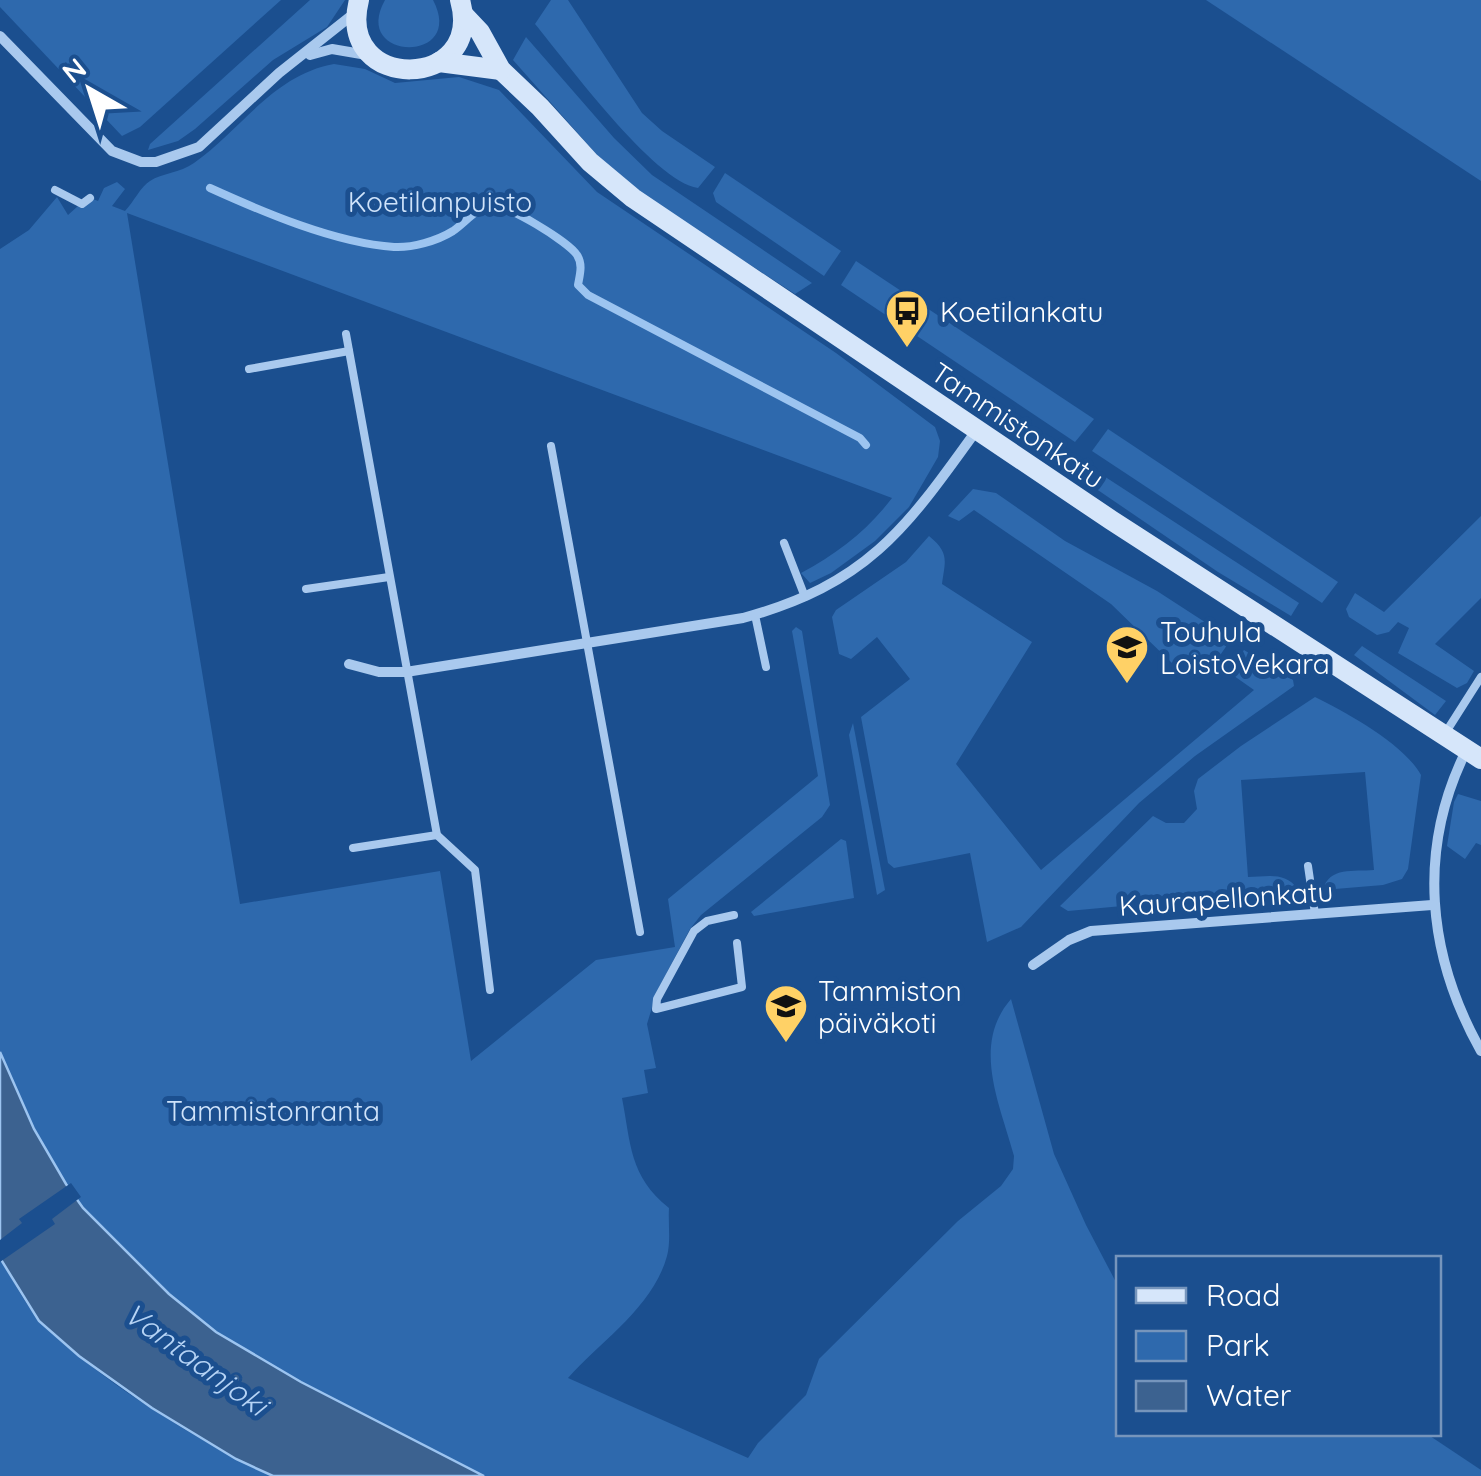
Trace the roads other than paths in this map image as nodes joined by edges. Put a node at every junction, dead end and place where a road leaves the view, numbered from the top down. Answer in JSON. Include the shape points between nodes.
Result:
{"nodes":[{"id":1,"x":462,"y":5,"type":"edge"},
{"id":2,"x":358,"y":6,"type":"edge"},
{"id":3,"x":0,"y":36,"type":"edge"},
{"id":4,"x":304,"y":56,"type":"junction"},
{"id":5,"x":373,"y":57,"type":"junction"},
{"id":6,"x":440,"y":62,"type":"junction"},
{"id":7,"x":500,"y":70,"type":"junction"},
{"id":8,"x":55,"y":190,"type":"dead end"},
{"id":9,"x":90,"y":198,"type":"dead end"},
{"id":10,"x":346,"y":334,"type":"dead end"},
{"id":11,"x":350,"y":351,"type":"junction"},
{"id":12,"x":248,"y":369,"type":"dead end"},
{"id":13,"x":976,"y":431,"type":"junction"},
{"id":14,"x":551,"y":446,"type":"dead end"},
{"id":15,"x":784,"y":543,"type":"dead end"},
{"id":16,"x":389,"y":577,"type":"junction"},
{"id":17,"x":306,"y":589,"type":"dead end"},
{"id":18,"x":805,"y":598,"type":"junction"},
{"id":19,"x":754,"y":615,"type":"junction"},
{"id":20,"x":586,"y":642,"type":"junction"},
{"id":21,"x":349,"y":664,"type":"dead end"},
{"id":22,"x":766,"y":667,"type":"dead end"},
{"id":23,"x":406,"y":672,"type":"junction"},
{"id":24,"x":1481,"y":677,"type":"edge"},
{"id":25,"x":1444,"y":734,"type":"junction"},
{"id":26,"x":1474,"y":754,"type":"edge"},
{"id":27,"x":437,"y":835,"type":"junction"},
{"id":28,"x":353,"y":848,"type":"dead end"},
{"id":29,"x":1308,"y":866,"type":"dead end"},
{"id":30,"x":1432,"y":905,"type":"junction"},
{"id":31,"x":1315,"y":914,"type":"junction"},
{"id":32,"x":734,"y":915,"type":"dead end"},
{"id":33,"x":640,"y":932,"type":"dead end"},
{"id":34,"x":737,"y":943,"type":"dead end"},
{"id":35,"x":1033,"y":966,"type":"dead end"},
{"id":36,"x":490,"y":990,"type":"dead end"},
{"id":37,"x":1481,"y":1051,"type":"edge"}],
"edges":[{"from":1,"to":6,"type":"street","via":[[460,36]]},
{"from":1,"to":7,"type":"street","name":"Tammistonkatu"},
{"from":2,"to":4,"type":"street"},
{"from":2,"to":5,"type":"street","via":[[358,31]]},
{"from":3,"to":4,"type":"street","via":[[112,151],[140,162],[174,158],[199,146]]},
{"from":4,"to":5,"type":"street","via":[[332,50]]},
{"from":5,"to":6,"type":"street","via":[[405,71]]},
{"from":6,"to":7,"type":"street"},
{"from":7,"to":13,"type":"street","name":"Tammistonkatu","via":[[634,198]]},
{"from":8,"to":9,"type":"lane","via":[[82,204]]},
{"from":10,"to":11,"type":"lane"},
{"from":11,"to":12,"type":"lane"},
{"from":11,"to":16,"type":"lane"},
{"from":13,"to":18,"type":"street","via":[[904,528]]},
{"from":13,"to":25,"type":"street","name":"Tammistonkatu"},
{"from":14,"to":20,"type":"lane"},
{"from":15,"to":18,"type":"lane"},
{"from":16,"to":17,"type":"lane"},
{"from":16,"to":23,"type":"lane"},
{"from":18,"to":19,"type":"street"},
{"from":19,"to":20,"type":"street"},
{"from":19,"to":22,"type":"lane"},
{"from":20,"to":23,"type":"street"},
{"from":20,"to":33,"type":"lane"},
{"from":21,"to":23,"type":"street"},
{"from":23,"to":27,"type":"lane"},
{"from":24,"to":25,"type":"lane"},
{"from":25,"to":26,"type":"street","name":"Tammistonkatu"},
{"from":26,"to":30,"type":"street","via":[[1452,781],[1439,828]]},
{"from":27,"to":28,"type":"lane"},
{"from":27,"to":36,"type":"lane","via":[[475,870]]},
{"from":29,"to":31,"type":"lane"},
{"from":30,"to":31,"type":"street","name":"Kaurapellonkatu"},
{"from":30,"to":37,"type":"street","via":[[1448,974]]},
{"from":31,"to":35,"type":"street","name":"Kaurapellonkatu","via":[[1090,932]]},
{"from":32,"to":34,"type":"lane","via":[[694,931],[656,1009],[742,987]]}]}
